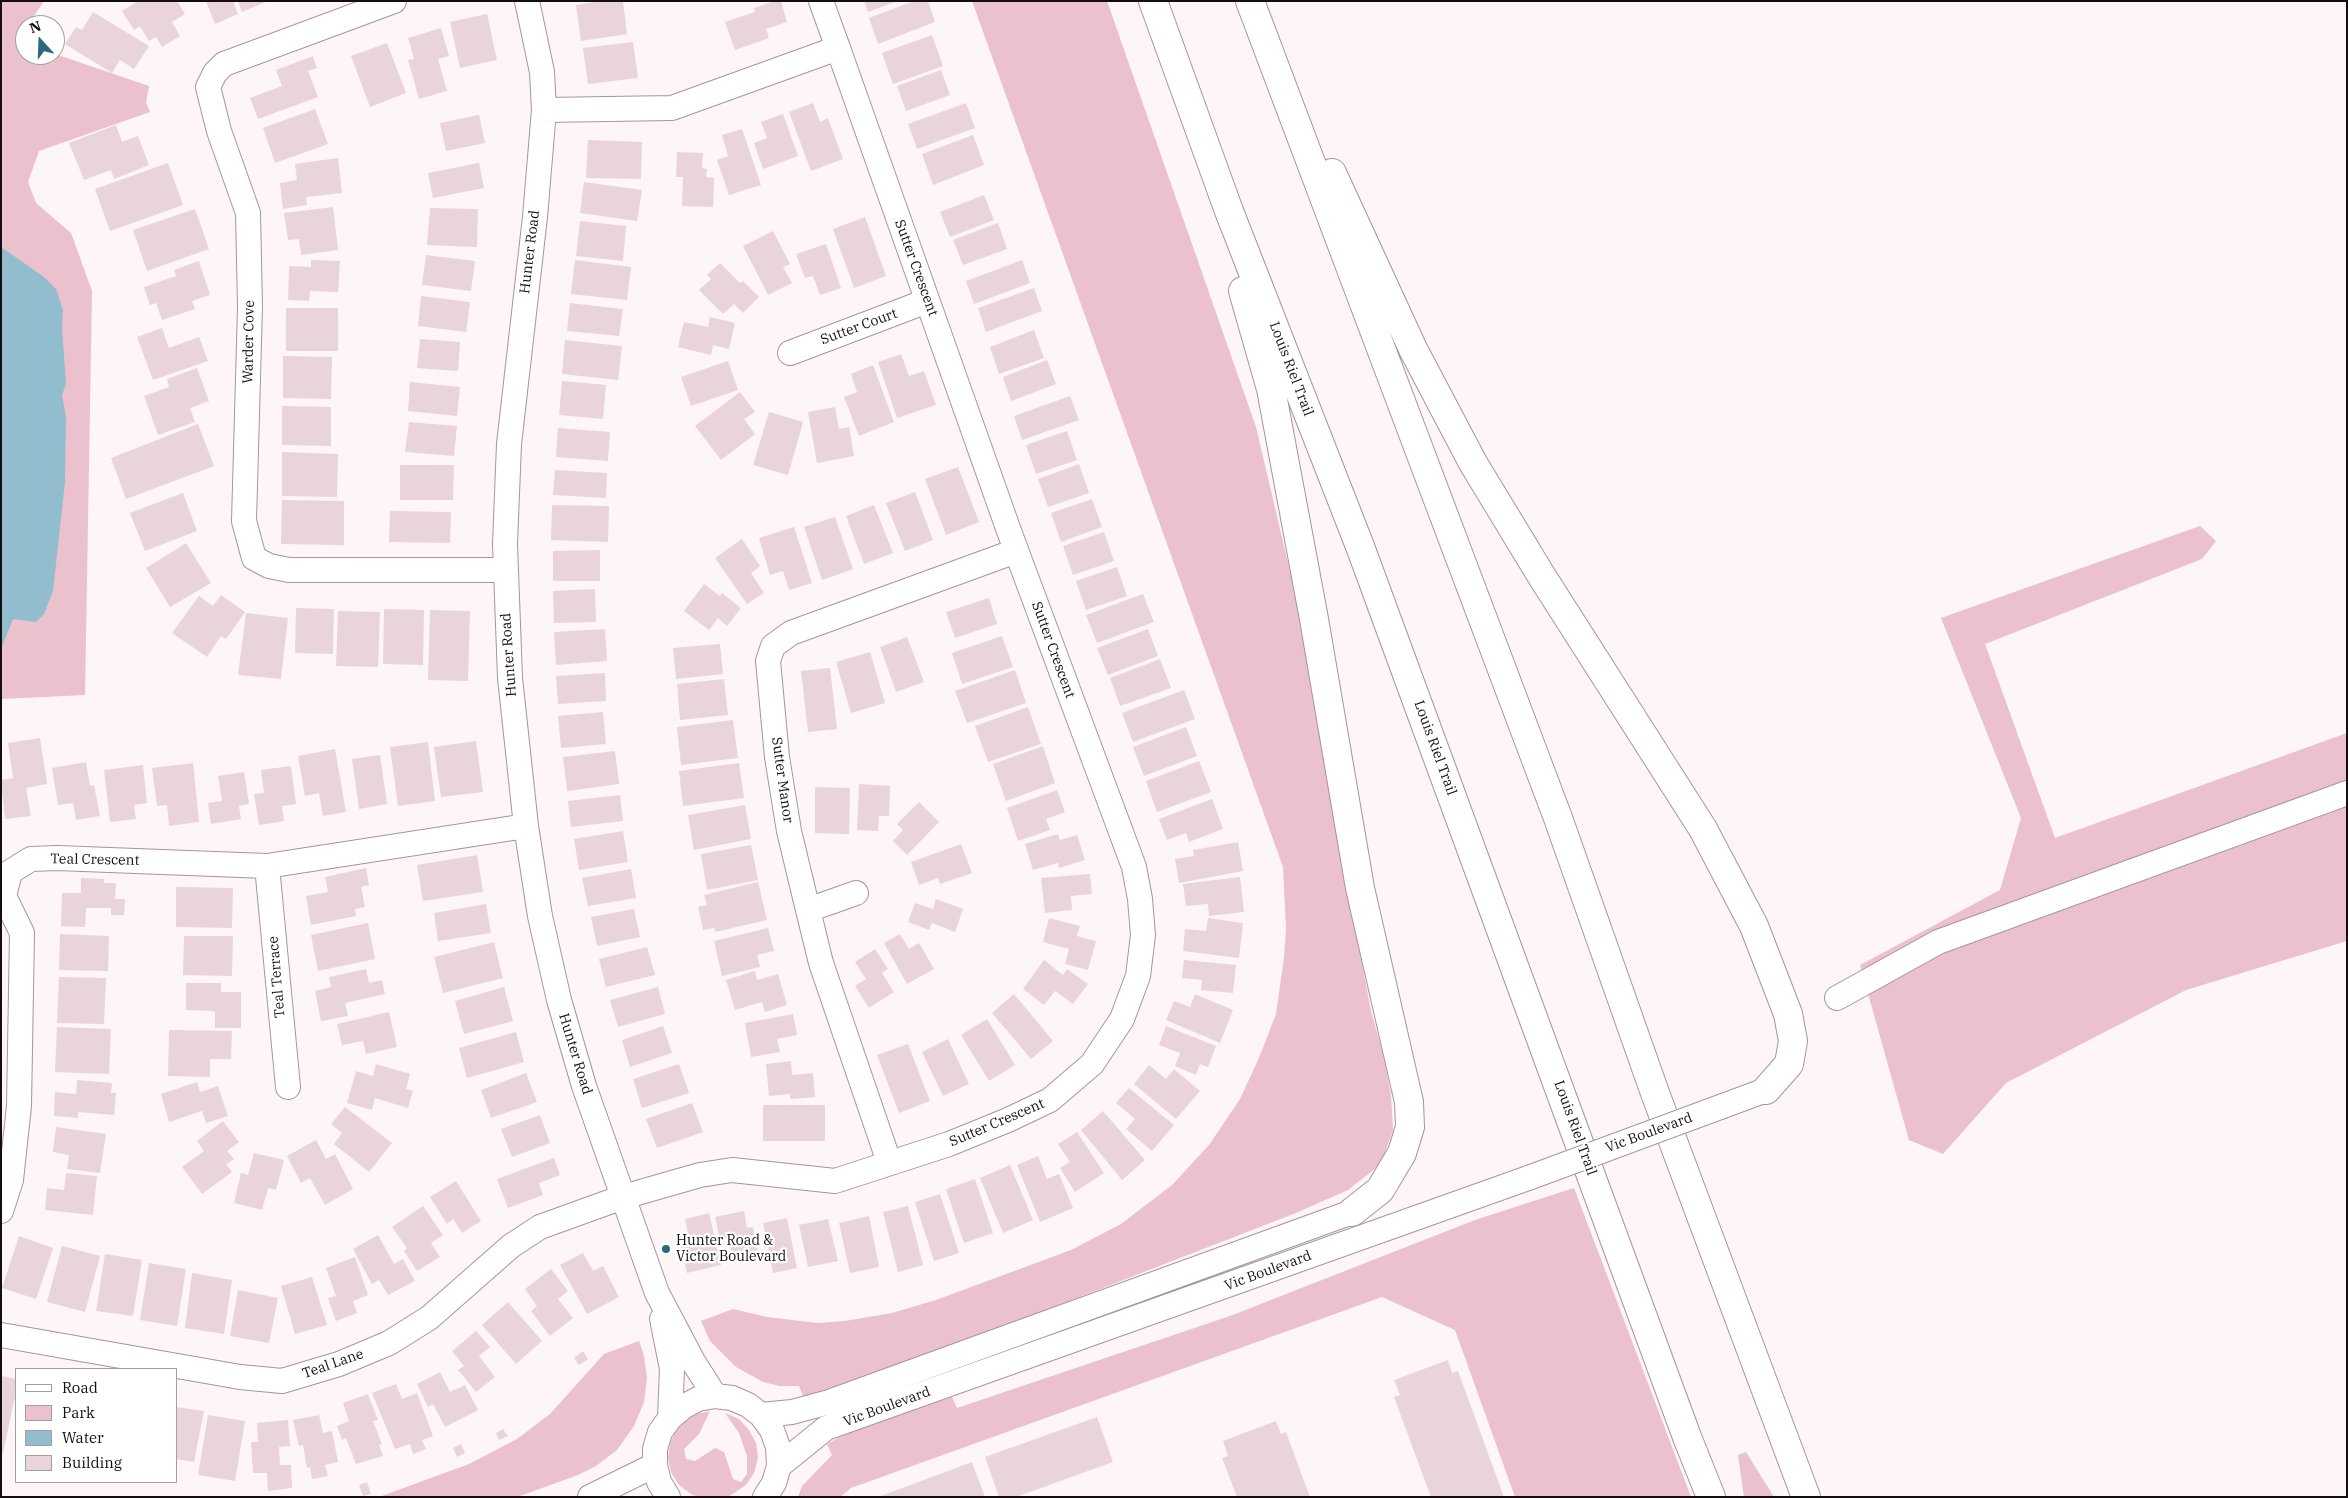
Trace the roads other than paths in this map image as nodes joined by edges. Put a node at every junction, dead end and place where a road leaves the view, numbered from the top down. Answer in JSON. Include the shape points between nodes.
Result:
{"nodes":[{"id":1,"x":394,"y":1,"type":"edge"},
{"id":2,"x":527,"y":1,"type":"edge"},
{"id":3,"x":821,"y":1,"type":"edge"},
{"id":4,"x":1153,"y":1,"type":"edge"},
{"id":5,"x":1251,"y":1,"type":"edge"},
{"id":6,"x":838,"y":48,"type":"junction"},
{"id":7,"x":544,"y":110,"type":"junction"},
{"id":8,"x":1229,"y":211,"type":"junction"},
{"id":9,"x":927,"y":301,"type":"junction"},
{"id":10,"x":790,"y":353,"type":"dead end"},
{"id":11,"x":1016,"y":551,"type":"junction"},
{"id":12,"x":505,"y":570,"type":"junction"},
{"id":13,"x":2347,"y":793,"type":"edge"},
{"id":14,"x":526,"y":826,"type":"junction"},
{"id":15,"x":267,"y":866,"type":"junction"},
{"id":16,"x":856,"y":893,"type":"dead end"},
{"id":17,"x":808,"y":910,"type":"junction"},
{"id":18,"x":1837,"y":998,"type":"dead end"},
{"id":19,"x":288,"y":1087,"type":"dead end"},
{"id":20,"x":1766,"y":1090,"type":"joint"},
{"id":21,"x":889,"y":1162,"type":"junction"},
{"id":22,"x":623,"y":1196,"type":"junction"},
{"id":23,"x":1,"y":1211,"type":"edge"},
{"id":24,"x":1352,"y":1212,"type":"joint"},
{"id":25,"x":657,"y":1293,"type":"junction"},
{"id":26,"x":1,"y":1335,"type":"edge"},
{"id":27,"x":715,"y":1396,"type":"junction"},
{"id":28,"x":761,"y":1415,"type":"junction"},
{"id":29,"x":670,"y":1418,"type":"junction"},
{"id":30,"x":655,"y":1466,"type":"junction"},
{"id":31,"x":778,"y":1466,"type":"junction"},
{"id":32,"x":590,"y":1497,"type":"edge"},
{"id":33,"x":668,"y":1497,"type":"edge"},
{"id":34,"x":765,"y":1497,"type":"edge"},
{"id":35,"x":1711,"y":1497,"type":"edge"},
{"id":36,"x":1806,"y":1497,"type":"edge"}],
"edges":[{"from":1,"to":12,"type":"street","name":"Warder Cove","via":[[224,64],[215,72],[208,87],[219,131],[248,213],[250,307],[244,521],[254,558],[269,566],[289,570]]},
{"from":2,"to":7,"type":"street","name":"Hunter Road","via":[[542,72]]},
{"from":3,"to":6,"type":"street","name":"Sutter Crescent"},
{"from":4,"to":8,"type":"highway","name":"Louis Riel Trail"},
{"from":5,"to":20,"type":"highway","via":[[1413,349],[1473,463],[1703,829],[1754,926],[1788,1014],[1793,1041],[1788,1064]]},
{"from":5,"to":36,"type":"highway","via":[[1558,818],[1662,1112]]},
{"from":6,"to":7,"type":"street","via":[[672,108]]},
{"from":6,"to":9,"type":"street","name":"Sutter Crescent"},
{"from":7,"to":12,"type":"street","name":"Hunter Road","via":[[509,444]]},
{"from":8,"to":24,"type":"highway","via":[[1232,250],[1271,389],[1360,888],[1409,1102],[1410,1127],[1402,1153],[1380,1190]]},
{"from":8,"to":35,"type":"highway","name":"Louis Riel Trail","via":[[1361,548]]},
{"from":9,"to":10,"type":"street","name":"Sutter Court"},
{"from":9,"to":11,"type":"street","name":"Sutter Crescent"},
{"from":11,"to":17,"type":"street","name":"Sutter Manor","via":[[791,634],[773,646],[768,661],[777,758],[789,831]]},
{"from":11,"to":21,"type":"street","name":"Sutter Crescent","via":[[1134,867],[1143,936],[1138,976],[1122,1018],[1092,1064],[1050,1100],[949,1144]]},
{"from":12,"to":14,"type":"street","name":"Hunter Road","via":[[510,678]]},
{"from":13,"to":18,"type":"street","via":[[1938,942]]},
{"from":14,"to":15,"type":"street","name":"Teal Crescent"},
{"from":14,"to":22,"type":"street","name":"Hunter Road","via":[[540,916],[559,1000],[584,1086]]},
{"from":15,"to":19,"type":"street","name":"Teal Terrace"},
{"from":15,"to":23,"type":"street","name":"Teal Crescent","via":[[57,858],[31,859],[10,872],[4,896],[22,932],[19,1106],[11,1180]]},
{"from":16,"to":17,"type":"street"},
{"from":17,"to":21,"type":"street","name":"Sutter Manor","via":[[821,962]]},
{"from":20,"to":31,"type":"street","name":"Vic Boulevard","bridge":true,"via":[[826,1428]]},
{"from":21,"to":22,"type":"street","name":"Sutter Crescent","via":[[835,1181],[732,1170],[700,1175]]},
{"from":22,"to":25,"type":"street","name":"Hunter Road"},
{"from":22,"to":26,"type":"street","name":"Teal Lane","via":[[540,1227],[511,1246],[429,1318],[389,1343],[339,1364],[282,1381],[240,1377]]},
{"from":24,"to":28,"type":"street","name":"Vic Boulevard","via":[[829,1402],[792,1412]]},
{"from":25,"to":27,"type":"street","name":"Hunter Road"},
{"from":25,"to":29,"type":"street","name":"Hunter Road","via":[[672,1369]]},
{"from":27,"to":28,"type":"street","via":[[732,1398]]},
{"from":27,"to":29,"type":"street","via":[[690,1403]]},
{"from":28,"to":31,"type":"street","via":[[772,1430],[778,1447]]},
{"from":29,"to":30,"type":"street","via":[[660,1432]]},
{"from":30,"to":32,"type":"street"},
{"from":30,"to":33,"type":"street"},
{"from":31,"to":34,"type":"street","via":[[774,1483]]}]}
